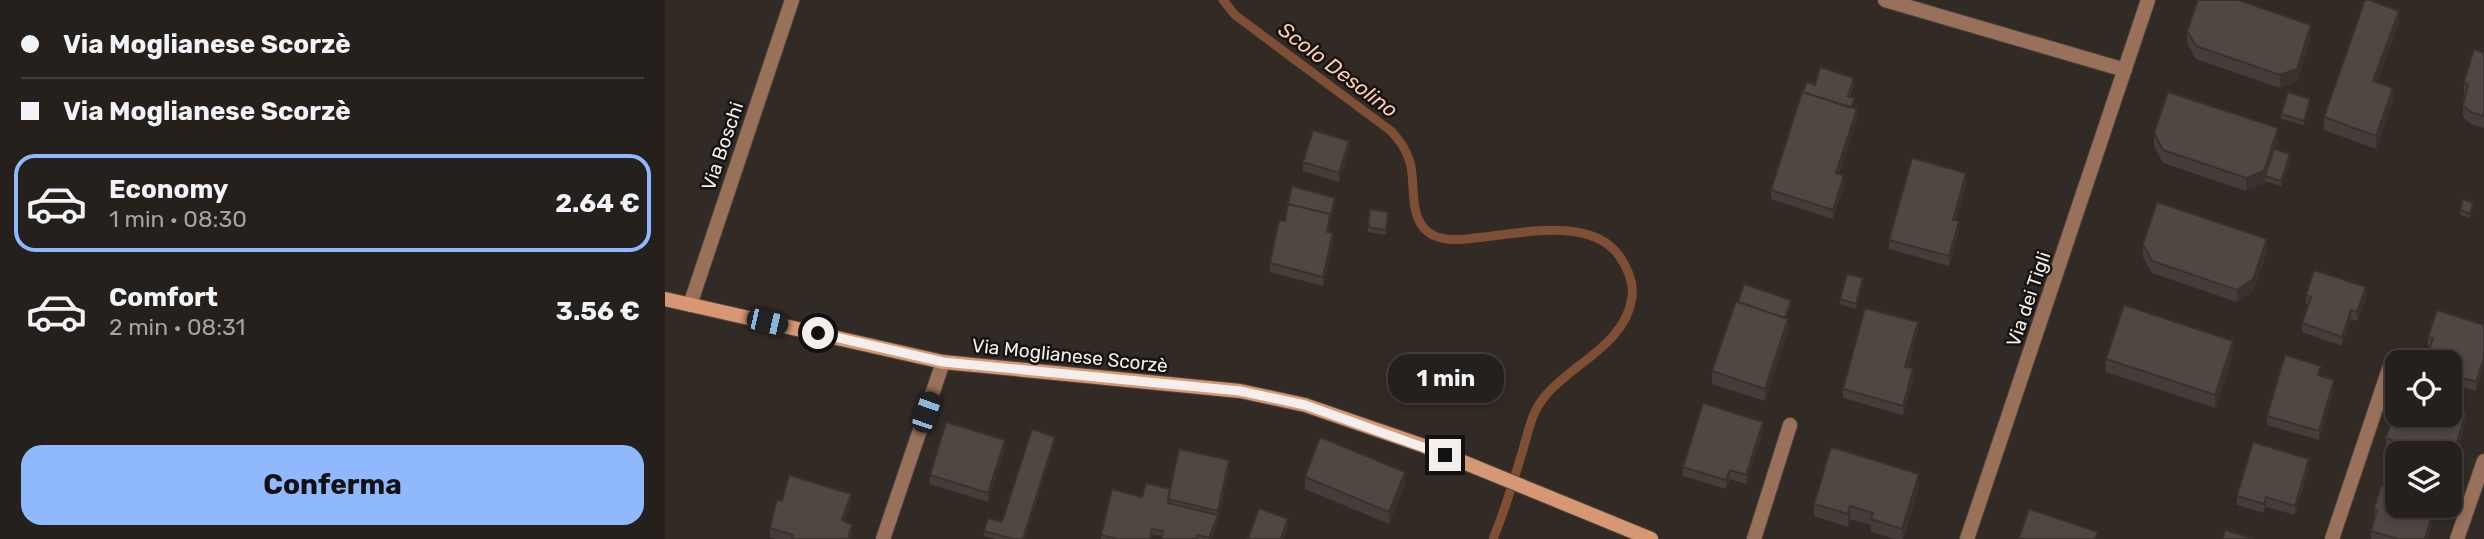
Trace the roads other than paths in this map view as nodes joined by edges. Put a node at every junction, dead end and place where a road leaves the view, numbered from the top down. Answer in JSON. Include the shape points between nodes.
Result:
{"nodes":[{"id":1,"x":792,"y":0,"type":"edge"},
{"id":2,"x":1885,"y":0,"type":"edge"},
{"id":3,"x":2148,"y":0,"type":"edge"},
{"id":4,"x":2125,"y":70,"type":"junction"},
{"id":5,"x":665,"y":299,"type":"edge"},
{"id":6,"x":691,"y":304,"type":"junction"},
{"id":7,"x":943,"y":362,"type":"junction"},
{"id":8,"x":2385,"y":381,"type":"edge"},
{"id":9,"x":1790,"y":425,"type":"dead end"},
{"id":10,"x":2484,"y":461,"type":"edge"},
{"id":11,"x":883,"y":539,"type":"edge"},
{"id":12,"x":1651,"y":539,"type":"edge"},
{"id":13,"x":1754,"y":539,"type":"edge"},
{"id":14,"x":1967,"y":539,"type":"edge"},
{"id":15,"x":2332,"y":539,"type":"edge"},
{"id":16,"x":2457,"y":539,"type":"edge"}],
"edges":[{"from":1,"to":6,"type":"street","name":"Via Boschi"},
{"from":2,"to":4,"type":"street"},
{"from":3,"to":4,"type":"street","name":"Via dei Tigli"},
{"from":4,"to":14,"type":"street","name":"Via dei Tigli"},
{"from":5,"to":6,"type":"main road","name":"Via Moglianese Scorzè"},
{"from":6,"to":7,"type":"main road","name":"Via Moglianese Scorzè"},
{"from":7,"to":11,"type":"street"},
{"from":7,"to":12,"type":"main road","name":"Via Moglianese Scorzè","via":[[1240,391],[1305,405],[1424,446]]},
{"from":8,"to":15,"type":"street"},
{"from":9,"to":13,"type":"street"},
{"from":10,"to":16,"type":"street"}]}
